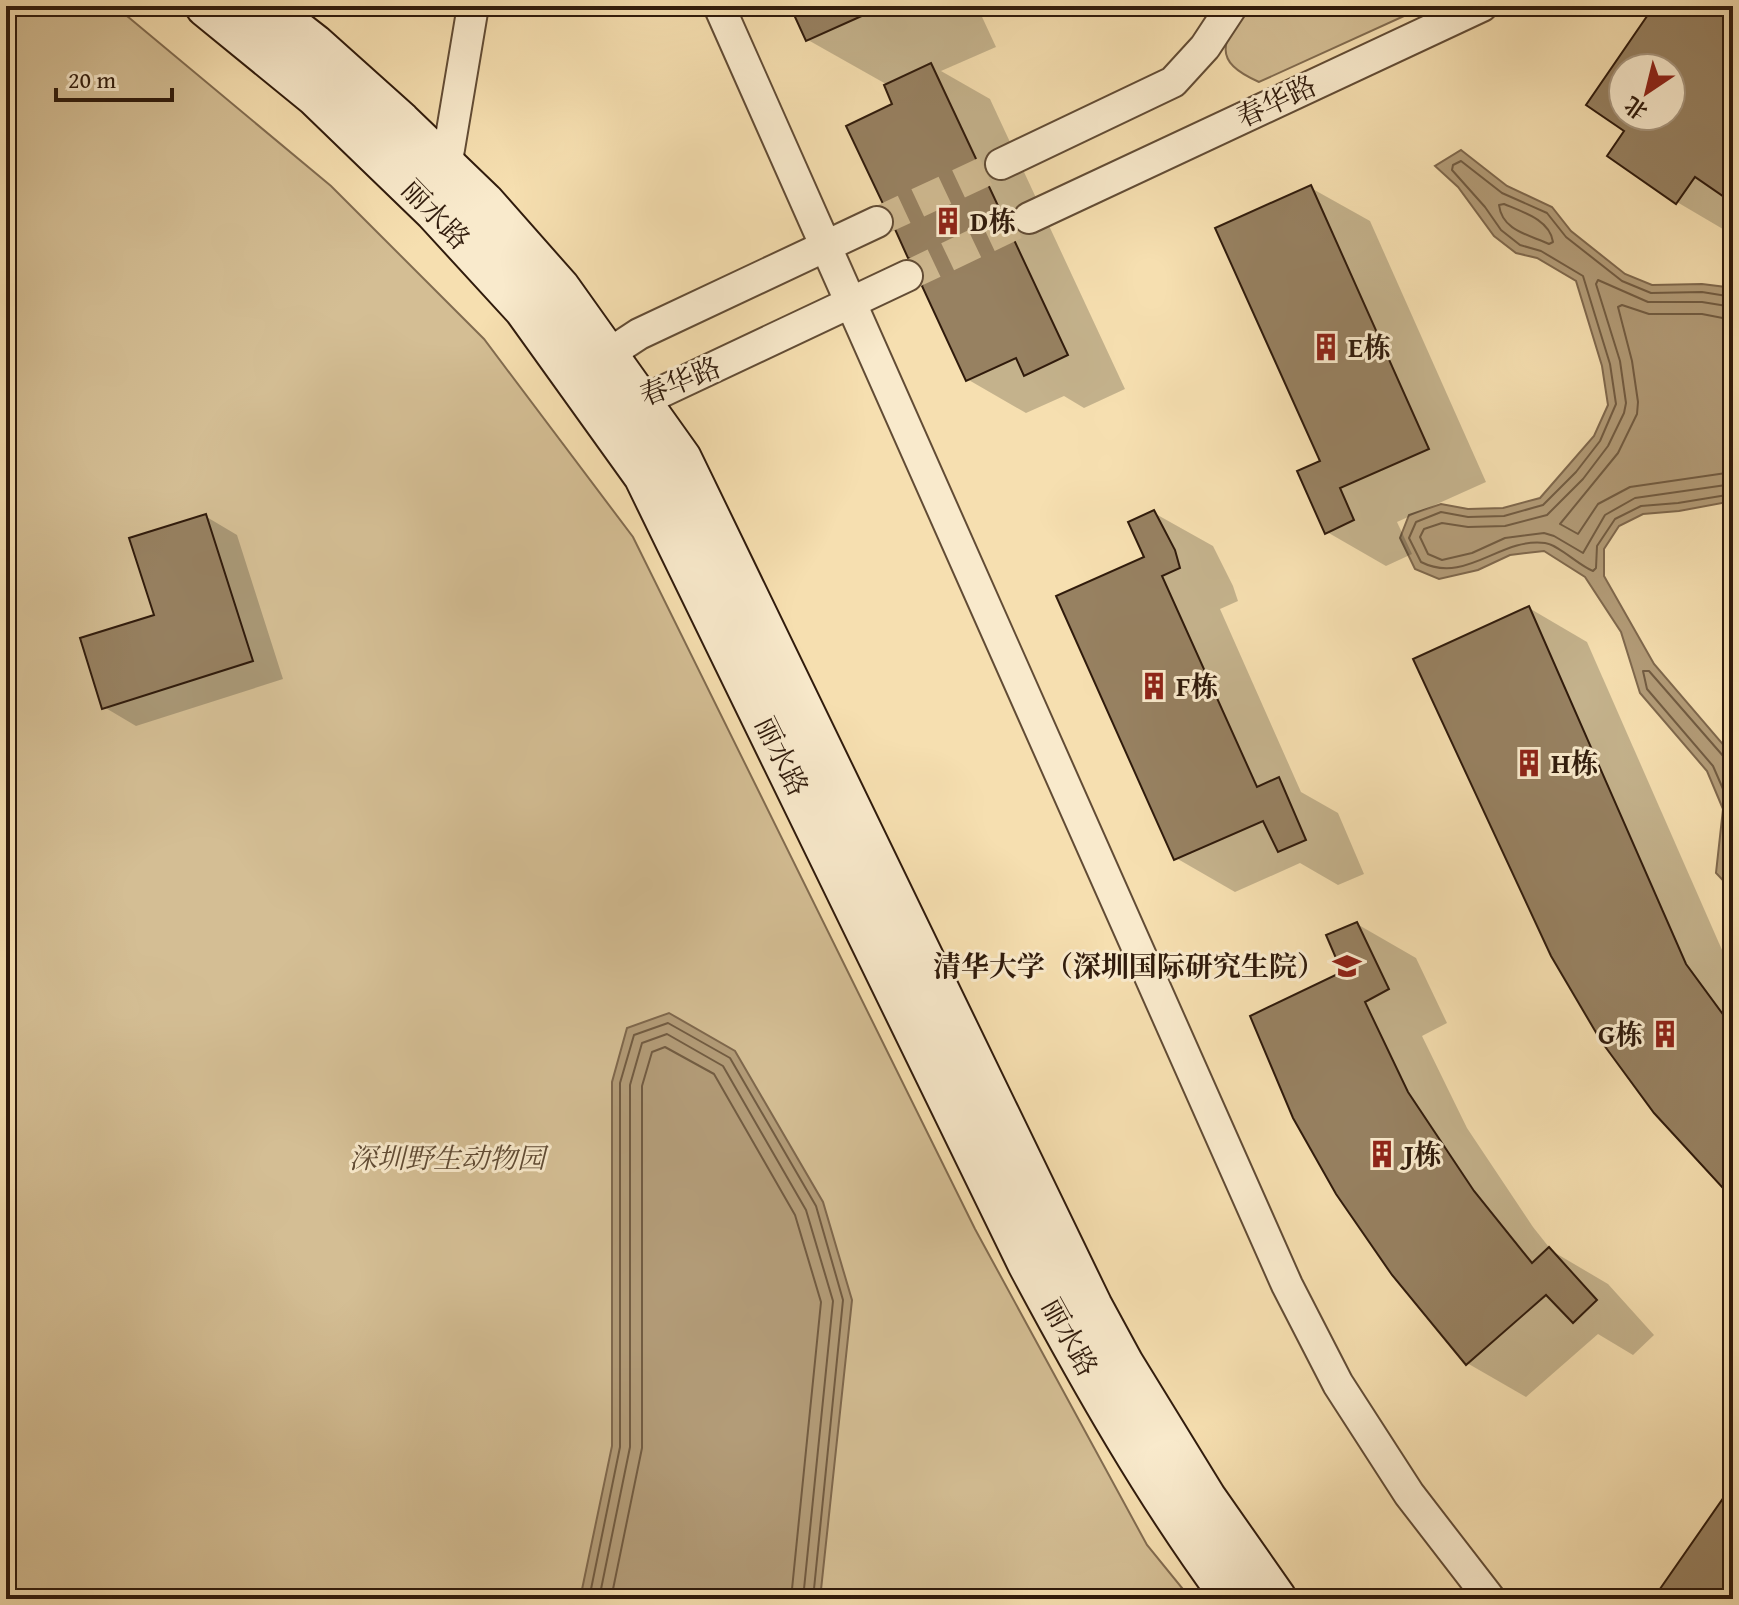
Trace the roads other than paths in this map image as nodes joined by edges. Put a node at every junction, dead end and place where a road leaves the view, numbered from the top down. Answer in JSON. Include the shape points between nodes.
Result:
{"nodes":[{"id":1,"x":207,"y":6,"type":"edge"},
{"id":2,"x":473,"y":6,"type":"edge"},
{"id":3,"x":719,"y":6,"type":"edge"},
{"id":4,"x":1232,"y":6,"type":"edge"},
{"id":5,"x":1482,"y":6,"type":"edge"},
{"id":6,"x":279,"y":12,"type":"edge"},
{"id":7,"x":1001,"y":164,"type":"tunnel mouth"},
{"id":8,"x":446,"y":167,"type":"junction"},
{"id":9,"x":1029,"y":218,"type":"tunnel mouth"},
{"id":10,"x":877,"y":222,"type":"tunnel mouth"},
{"id":11,"x":826,"y":247,"type":"junction"},
{"id":12,"x":907,"y":276,"type":"tunnel mouth"},
{"id":13,"x":851,"y":302,"type":"junction"},
{"id":14,"x":607,"y":355,"type":"junction"},
{"id":15,"x":590,"y":399,"type":"junction"},
{"id":16,"x":640,"y":402,"type":"junction"},
{"id":17,"x":1234,"y":1599,"type":"edge"},
{"id":18,"x":1275,"y":1599,"type":"edge"},
{"id":19,"x":1490,"y":1599,"type":"edge"}],
"edges":[{"from":1,"to":15,"type":"main road","name":"丽水路","via":[[316,95],[436,211],[525,308]]},
{"from":2,"to":8,"type":"street"},
{"from":3,"to":11,"type":"street"},
{"from":4,"to":7,"type":"street","via":[[1173,82]]},
{"from":5,"to":9,"type":"street","name":"春华路"},
{"from":6,"to":8,"type":"main road","name":"丽水路"},
{"from":8,"to":14,"type":"main road","name":"丽水路","via":[[559,289]]},
{"from":10,"to":11,"type":"street","name":"春华路"},
{"from":11,"to":13,"type":"street"},
{"from":11,"to":14,"type":"street","name":"春华路","via":[[639,334]]},
{"from":12,"to":13,"type":"street","name":"春华路"},
{"from":13,"to":16,"type":"street","name":"春华路"},
{"from":13,"to":19,"type":"street","via":[[1287,1285],[1338,1384],[1409,1494]]},
{"from":14,"to":15,"type":"street","name":"春华路"},
{"from":14,"to":16,"type":"main road","name":"丽水路"},
{"from":15,"to":16,"type":"street","name":"春华路"},
{"from":15,"to":17,"type":"main road","name":"丽水路","via":[[645,475],[1029,1263],[1142,1462]]},
{"from":16,"to":18,"type":"main road","name":"丽水路","via":[[680,459],[1091,1307],[1205,1499]]}]}
